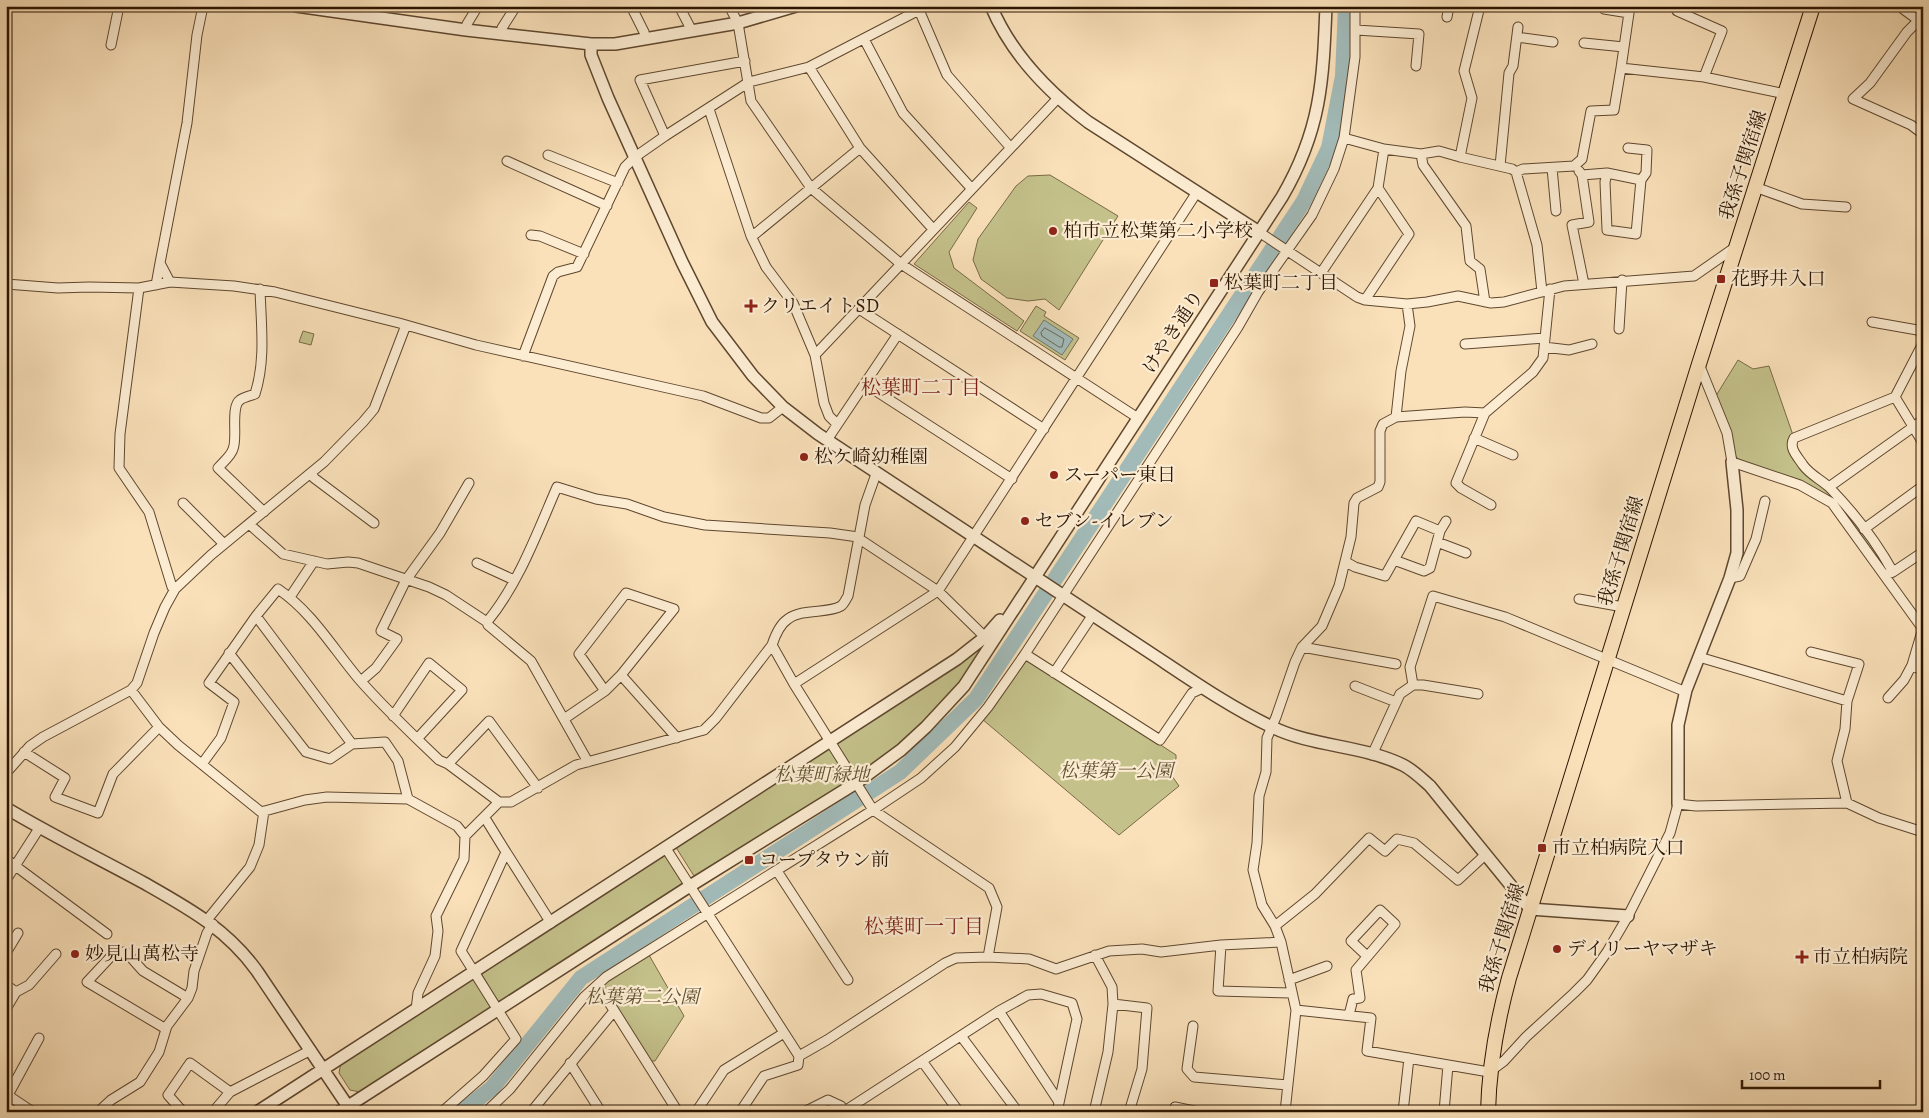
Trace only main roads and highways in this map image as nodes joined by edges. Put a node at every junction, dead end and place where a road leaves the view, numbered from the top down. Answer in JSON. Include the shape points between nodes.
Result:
{"nodes":[{"id":1,"x":1813,"y":6,"type":"edge"},
{"id":2,"x":1488,"y":1112,"type":"edge"}],
"edges":[{"from":1,"to":2,"type":"main road","name":"我孫子関宿線","via":[[1502,1001],[1489,1072]]}]}
